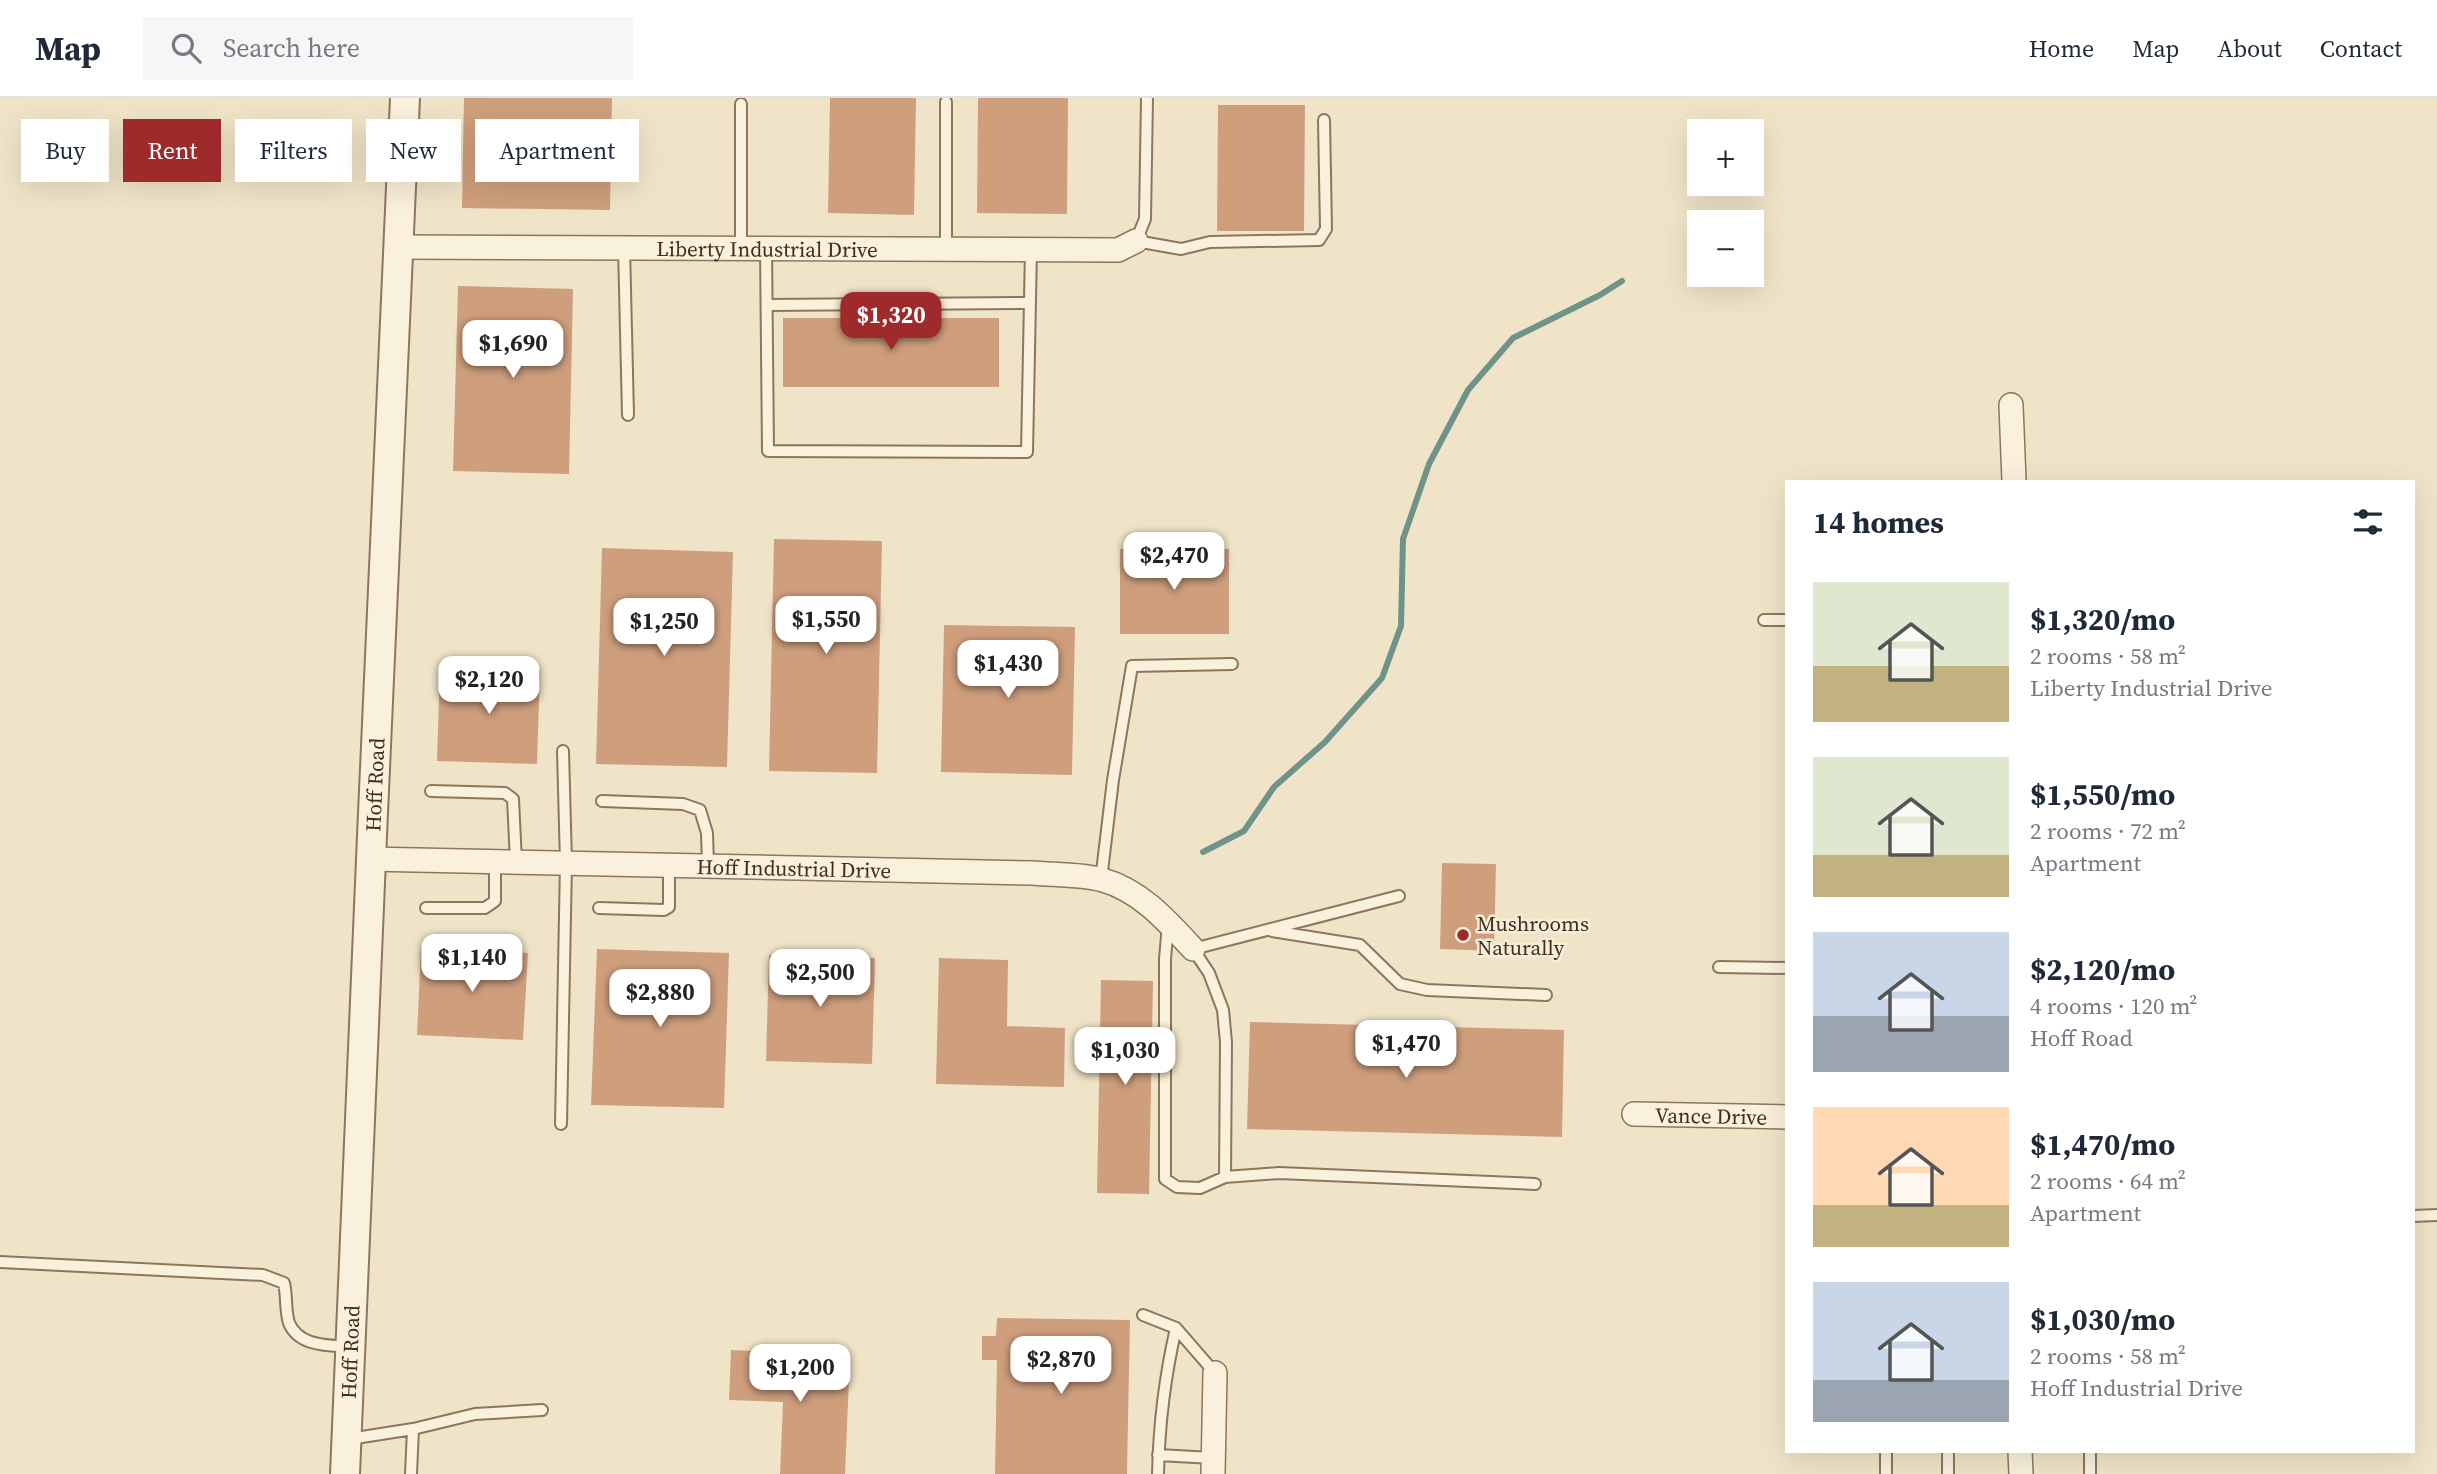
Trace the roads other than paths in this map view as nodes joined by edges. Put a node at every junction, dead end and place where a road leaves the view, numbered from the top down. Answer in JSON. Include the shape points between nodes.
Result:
{"nodes":[{"id":1,"x":405,"y":98,"type":"edge"},
{"id":2,"x":1147,"y":98,"type":"edge"},
{"id":3,"x":946,"y":102,"type":"dead end"},
{"id":4,"x":741,"y":104,"type":"dead end"},
{"id":5,"x":1324,"y":120,"type":"dead end"},
{"id":6,"x":1136,"y":242,"type":"junction"},
{"id":7,"x":398,"y":247,"type":"junction"},
{"id":8,"x":624,"y":247,"type":"junction"},
{"id":9,"x":741,"y":248,"type":"junction"},
{"id":10,"x":766,"y":248,"type":"junction"},
{"id":11,"x":946,"y":249,"type":"junction"},
{"id":12,"x":1031,"y":249,"type":"junction"},
{"id":13,"x":1030,"y":303,"type":"junction"},
{"id":14,"x":766,"y":305,"type":"junction"},
{"id":15,"x":2011,"y":405,"type":"dead end"},
{"id":16,"x":628,"y":415,"type":"dead end"},
{"id":17,"x":2014,"y":480,"type":"edge"},
{"id":18,"x":1764,"y":620,"type":"dead end"},
{"id":19,"x":1785,"y":620,"type":"edge"},
{"id":20,"x":1232,"y":664,"type":"dead end"},
{"id":21,"x":563,"y":751,"type":"dead end"},
{"id":22,"x":431,"y":792,"type":"dead end"},
{"id":23,"x":602,"y":801,"type":"dead end"},
{"id":24,"x":369,"y":859,"type":"junction"},
{"id":25,"x":506,"y":862,"type":"junction"},
{"id":26,"x":566,"y":863,"type":"junction"},
{"id":27,"x":669,"y":865,"type":"junction"},
{"id":28,"x":708,"y":866,"type":"junction"},
{"id":29,"x":1101,"y":880,"type":"junction"},
{"id":30,"x":1399,"y":896,"type":"dead end"},
{"id":31,"x":426,"y":908,"type":"dead end"},
{"id":32,"x":599,"y":908,"type":"dead end"},
{"id":33,"x":1168,"y":922,"type":"junction"},
{"id":34,"x":1265,"y":930,"type":"junction"},
{"id":35,"x":1193,"y":949,"type":"junction"},
{"id":36,"x":1719,"y":967,"type":"dead end"},
{"id":37,"x":1785,"y":968,"type":"edge"},
{"id":38,"x":1546,"y":995,"type":"dead end"},
{"id":39,"x":1634,"y":1114,"type":"dead end"},
{"id":40,"x":1785,"y":1117,"type":"edge"},
{"id":41,"x":561,"y":1124,"type":"dead end"},
{"id":42,"x":1225,"y":1177,"type":"junction"},
{"id":43,"x":1535,"y":1184,"type":"dead end"},
{"id":44,"x":2437,"y":1215,"type":"edge"},
{"id":45,"x":2415,"y":1216,"type":"edge"},
{"id":46,"x":0,"y":1262,"type":"edge"},
{"id":47,"x":1143,"y":1315,"type":"dead end"},
{"id":48,"x":1176,"y":1328,"type":"junction"},
{"id":49,"x":350,"y":1347,"type":"junction"},
{"id":50,"x":1216,"y":1373,"type":"joint"},
{"id":51,"x":542,"y":1410,"type":"dead end"},
{"id":52,"x":413,"y":1429,"type":"junction"},
{"id":53,"x":346,"y":1439,"type":"junction"},
{"id":54,"x":1886,"y":1453,"type":"edge"},
{"id":55,"x":1948,"y":1453,"type":"edge"},
{"id":56,"x":2020,"y":1453,"type":"edge"},
{"id":57,"x":2090,"y":1453,"type":"edge"},
{"id":58,"x":1158,"y":1455,"type":"junction"},
{"id":59,"x":1213,"y":1466,"type":"edge"},
{"id":60,"x":345,"y":1474,"type":"edge"},
{"id":61,"x":411,"y":1474,"type":"edge"},
{"id":62,"x":1158,"y":1474,"type":"edge"},
{"id":63,"x":1886,"y":1474,"type":"edge"},
{"id":64,"x":1948,"y":1474,"type":"edge"},
{"id":65,"x":2021,"y":1474,"type":"edge"},
{"id":66,"x":2090,"y":1474,"type":"edge"}],
"edges":[{"from":1,"to":7,"type":"street","name":"Hoff Road"},
{"from":2,"to":6,"type":"lane","via":[[1145,219]]},
{"from":3,"to":11,"type":"lane"},
{"from":4,"to":9,"type":"lane"},
{"from":5,"to":6,"type":"lane","via":[[1326,229],[1319,240],[1229,240],[1181,249]]},
{"from":6,"to":12,"type":"street","name":"Liberty Industrial Drive","via":[[1118,250]]},
{"from":7,"to":8,"type":"street","name":"Liberty Industrial Drive"},
{"from":7,"to":24,"type":"street","name":"Hoff Road"},
{"from":8,"to":9,"type":"street","name":"Liberty Industrial Drive"},
{"from":8,"to":16,"type":"lane"},
{"from":9,"to":10,"type":"street","name":"Liberty Industrial Drive"},
{"from":10,"to":11,"type":"street","name":"Liberty Industrial Drive"},
{"from":10,"to":14,"type":"lane"},
{"from":11,"to":12,"type":"street","name":"Liberty Industrial Drive"},
{"from":12,"to":13,"type":"lane"},
{"from":13,"to":14,"type":"lane"},
{"from":13,"to":14,"type":"lane","via":[[1027,452],[768,451]]},
{"from":15,"to":17,"type":"street"},
{"from":18,"to":19,"type":"lane"},
{"from":20,"to":29,"type":"lane","via":[[1132,666]]},
{"from":21,"to":26,"type":"lane"},
{"from":22,"to":25,"type":"lane","via":[[505,793],[513,799]]},
{"from":23,"to":28,"type":"lane","via":[[683,804],[699,810],[707,833]]},
{"from":24,"to":25,"type":"street","name":"Hoff Industrial Drive"},
{"from":24,"to":49,"type":"street","name":"Hoff Road"},
{"from":25,"to":26,"type":"street","name":"Hoff Industrial Drive"},
{"from":25,"to":31,"type":"lane","via":[[492,905]]},
{"from":26,"to":27,"type":"street","name":"Hoff Industrial Drive"},
{"from":26,"to":41,"type":"lane"},
{"from":27,"to":28,"type":"street","name":"Hoff Industrial Drive"},
{"from":27,"to":32,"type":"lane","via":[[668,907],[664,910]]},
{"from":28,"to":29,"type":"street","name":"Hoff Industrial Drive","via":[[1032,873]]},
{"from":29,"to":33,"type":"street","name":"Hoff Industrial Drive","via":[[1133,892]]},
{"from":30,"to":34,"type":"lane"},
{"from":33,"to":35,"type":"street","name":"Hoff Industrial Drive"},
{"from":33,"to":42,"type":"lane","via":[[1165,1179],[1177,1187],[1200,1188]]},
{"from":34,"to":35,"type":"lane"},
{"from":34,"to":38,"type":"lane","via":[[1360,945],[1400,984],[1427,990]]},
{"from":35,"to":42,"type":"lane","via":[[1209,973],[1223,1010]]},
{"from":36,"to":37,"type":"lane"},
{"from":39,"to":40,"type":"street","name":"Vance Drive"},
{"from":42,"to":43,"type":"lane","via":[[1279,1173]]},
{"from":44,"to":45,"type":"lane"},
{"from":46,"to":49,"type":"lane","via":[[264,1275],[284,1283],[289,1323],[300,1338]]},
{"from":47,"to":48,"type":"lane"},
{"from":48,"to":50,"type":"lane"},
{"from":48,"to":58,"type":"lane","via":[[1166,1372]]},
{"from":49,"to":53,"type":"street","name":"Hoff Road"},
{"from":50,"to":59,"type":"street"},
{"from":51,"to":52,"type":"lane","via":[[475,1414]]},
{"from":52,"to":53,"type":"lane"},
{"from":52,"to":61,"type":"lane"},
{"from":53,"to":60,"type":"street","name":"Hoff Road"},
{"from":54,"to":63,"type":"lane"},
{"from":55,"to":64,"type":"lane"},
{"from":56,"to":65,"type":"street"},
{"from":57,"to":66,"type":"lane"},
{"from":58,"to":59,"type":"lane"},
{"from":58,"to":62,"type":"lane"}]}
